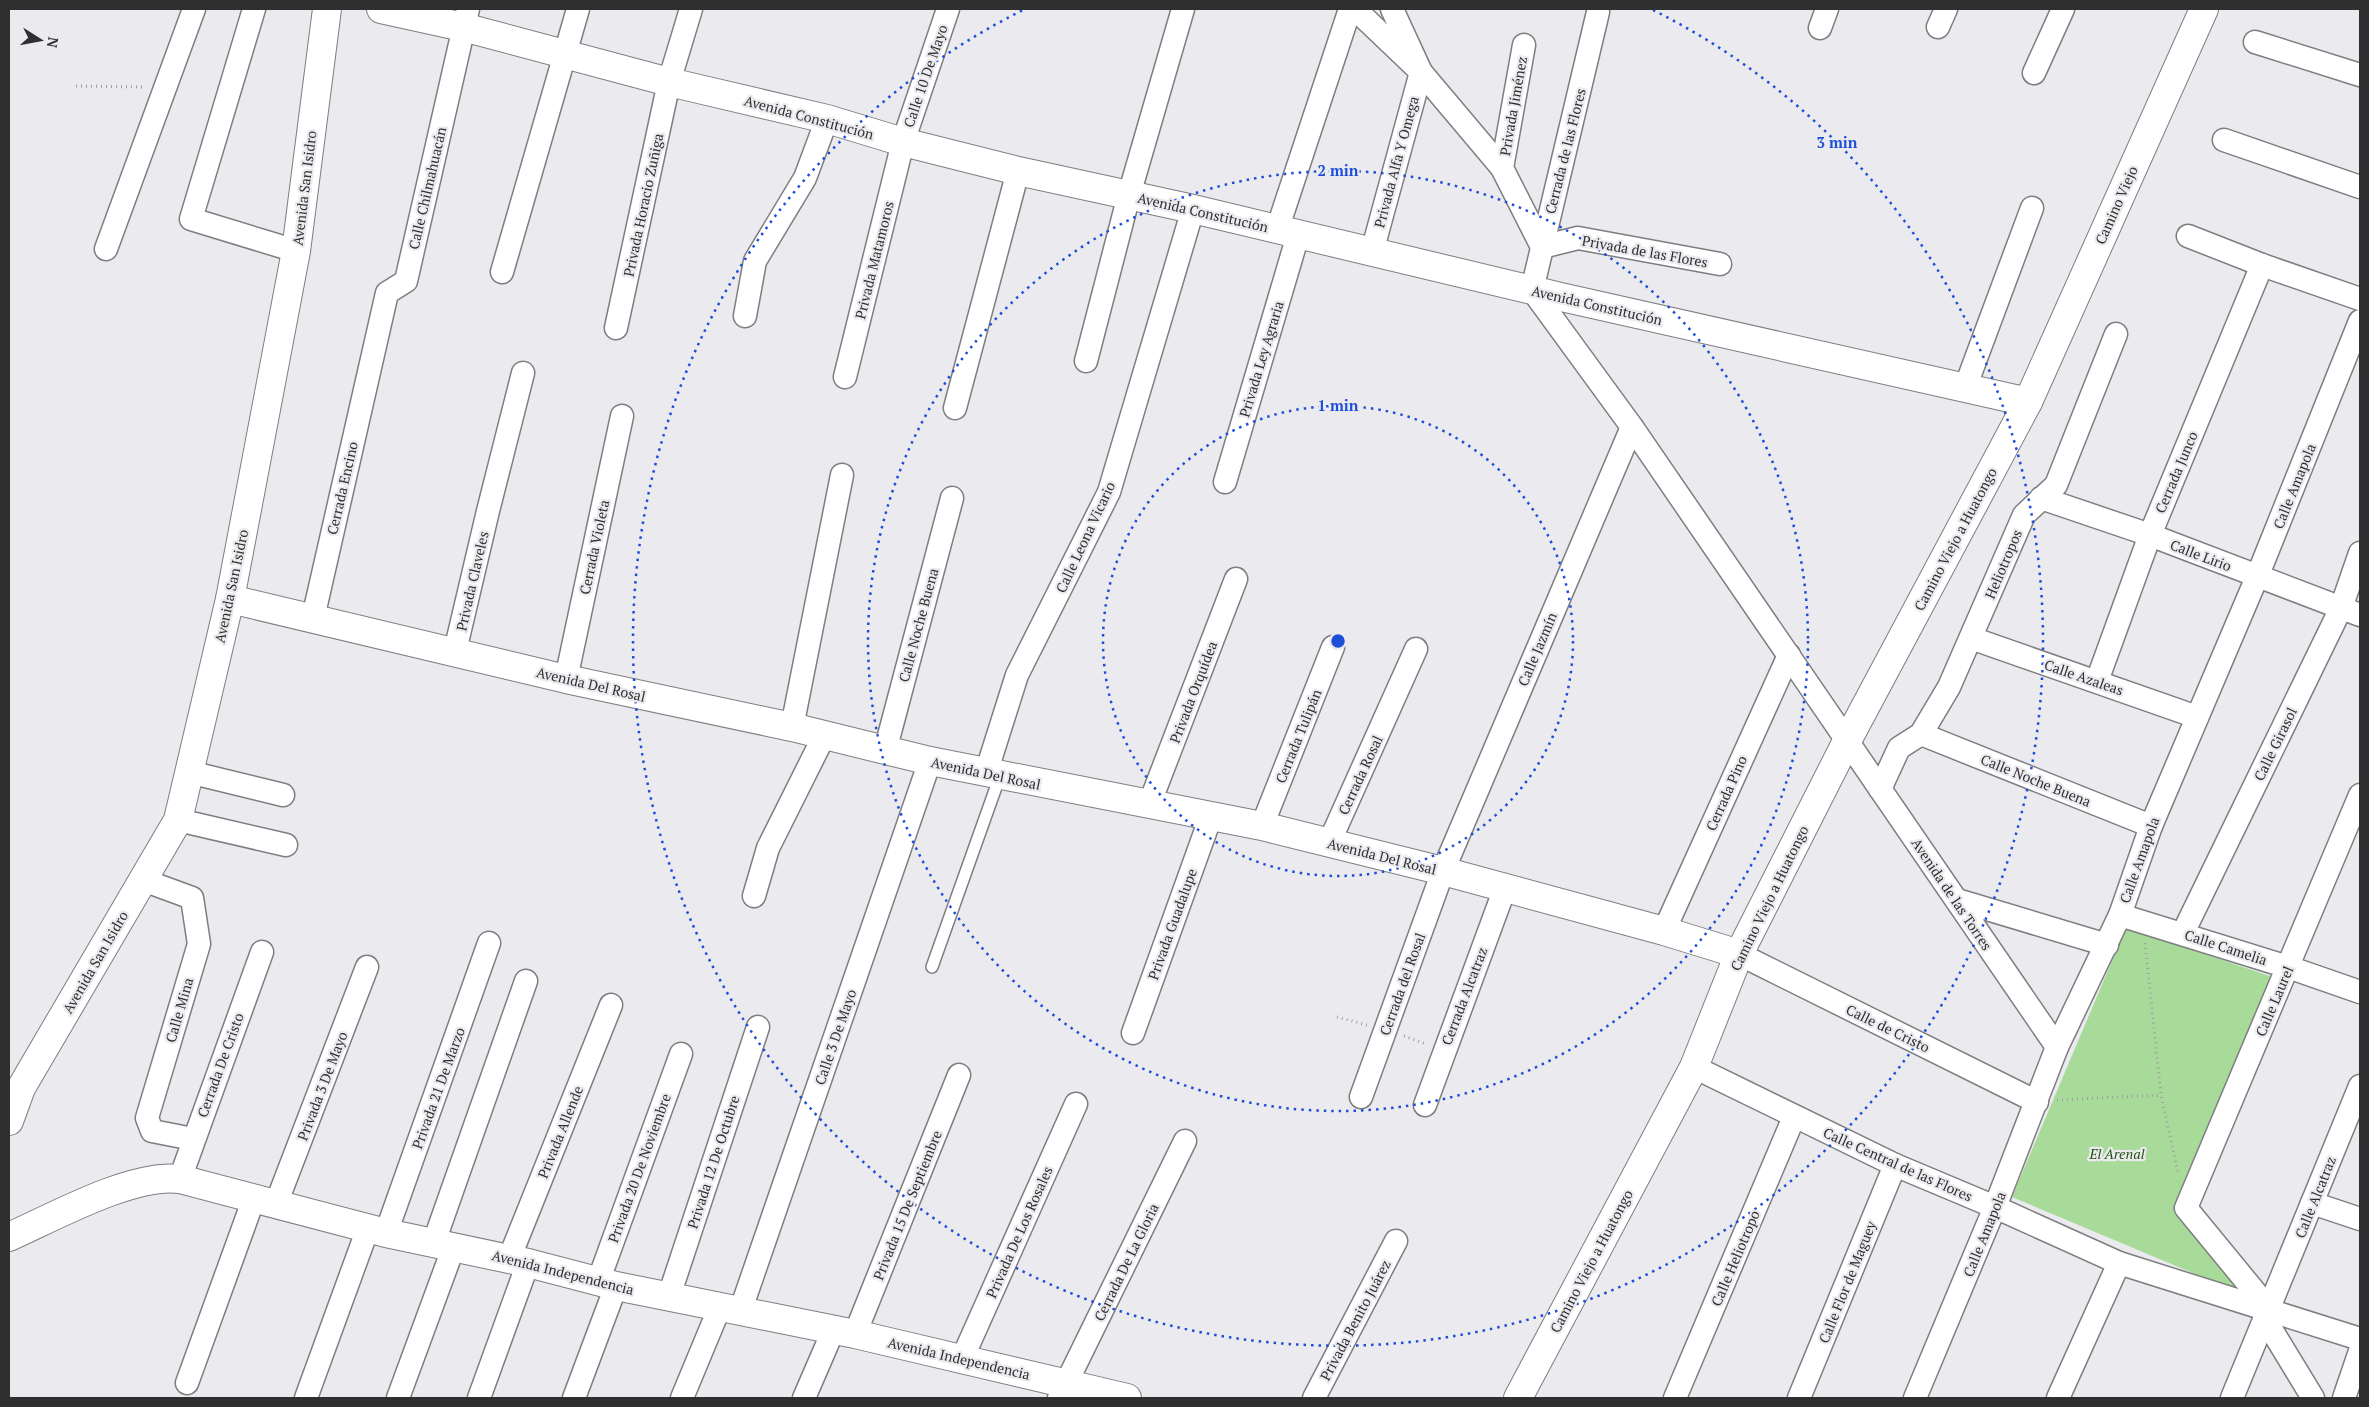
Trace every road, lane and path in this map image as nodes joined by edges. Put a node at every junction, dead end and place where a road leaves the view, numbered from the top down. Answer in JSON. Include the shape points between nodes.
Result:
{"nodes":[{"id":1,"x":194,"y":9,"type":"edge"},
{"id":2,"x":254,"y":9,"type":"edge"},
{"id":3,"x":327,"y":9,"type":"edge"},
{"id":4,"x":381,"y":9,"type":"edge"},
{"id":5,"x":578,"y":9,"type":"edge"},
{"id":6,"x":692,"y":9,"type":"edge"},
{"id":7,"x":948,"y":9,"type":"edge"},
{"id":8,"x":1182,"y":9,"type":"edge"},
{"id":9,"x":1350,"y":9,"type":"edge"},
{"id":10,"x":1355,"y":9,"type":"edge"},
{"id":11,"x":1392,"y":9,"type":"edge"},
{"id":12,"x":2063,"y":9,"type":"edge"},
{"id":13,"x":2204,"y":9,"type":"edge"},
{"id":14,"x":1598,"y":12,"type":"dead end"},
{"id":15,"x":466,"y":18,"type":"edge"},
{"id":16,"x":2255,"y":42,"type":"dead end"},
{"id":17,"x":1524,"y":45,"type":"dead end"},
{"id":18,"x":564,"y":55,"type":"junction"},
{"id":19,"x":1421,"y":72,"type":"junction"},
{"id":20,"x":2034,"y":73,"type":"dead end"},
{"id":21,"x":2360,"y":76,"type":"edge"},
{"id":22,"x":669,"y":82,"type":"junction"},
{"id":23,"x":76,"y":86,"type":"dead end"},
{"id":24,"x":165,"y":87,"type":"junction"},
{"id":25,"x":827,"y":119,"type":"junction"},
{"id":26,"x":2224,"y":140,"type":"dead end"},
{"id":27,"x":903,"y":142,"type":"junction"},
{"id":28,"x":1502,"y":168,"type":"junction"},
{"id":29,"x":1018,"y":171,"type":"junction"},
{"id":30,"x":2360,"y":187,"type":"edge"},
{"id":31,"x":1129,"y":195,"type":"junction"},
{"id":32,"x":2032,"y":208,"type":"dead end"},
{"id":33,"x":1194,"y":209,"type":"junction"},
{"id":34,"x":1287,"y":232,"type":"junction"},
{"id":35,"x":2188,"y":236,"type":"dead end"},
{"id":36,"x":1542,"y":247,"type":"junction"},
{"id":37,"x":106,"y":249,"type":"dead end"},
{"id":38,"x":296,"y":251,"type":"junction"},
{"id":39,"x":1372,"y":252,"type":"junction"},
{"id":40,"x":1720,"y":264,"type":"dead end"},
{"id":41,"x":2262,"y":265,"type":"junction"},
{"id":42,"x":502,"y":272,"type":"dead end"},
{"id":43,"x":1532,"y":290,"type":"junction"},
{"id":44,"x":2360,"y":299,"type":"edge"},
{"id":45,"x":745,"y":316,"type":"dead end"},
{"id":46,"x":2360,"y":321,"type":"edge"},
{"id":47,"x":616,"y":328,"type":"dead end"},
{"id":48,"x":2116,"y":334,"type":"dead end"},
{"id":49,"x":371,"y":358,"type":"joint"},
{"id":50,"x":1086,"y":361,"type":"dead end"},
{"id":51,"x":523,"y":373,"type":"dead end"},
{"id":52,"x":845,"y":377,"type":"dead end"},
{"id":53,"x":1965,"y":388,"type":"junction"},
{"id":54,"x":2028,"y":402,"type":"junction"},
{"id":55,"x":955,"y":408,"type":"dead end"},
{"id":56,"x":622,"y":416,"type":"dead end"},
{"id":57,"x":1632,"y":427,"type":"junction"},
{"id":58,"x":842,"y":475,"type":"dead end"},
{"id":59,"x":1225,"y":482,"type":"dead end"},
{"id":60,"x":952,"y":498,"type":"dead end"},
{"id":61,"x":2041,"y":498,"type":"junction"},
{"id":62,"x":2150,"y":535,"type":"junction"},
{"id":63,"x":2360,"y":553,"type":"edge"},
{"id":64,"x":2257,"y":577,"type":"junction"},
{"id":65,"x":1236,"y":579,"type":"dead end"},
{"id":66,"x":230,"y":599,"type":"junction"},
{"id":67,"x":2351,"y":611,"type":"edge"},
{"id":68,"x":313,"y":618,"type":"junction"},
{"id":69,"x":1971,"y":638,"type":"junction"},
{"id":70,"x":1333,"y":647,"type":"dead end"},
{"id":71,"x":1416,"y":649,"type":"dead end"},
{"id":72,"x":456,"y":651,"type":"junction"},
{"id":73,"x":1789,"y":655,"type":"junction"},
{"id":74,"x":566,"y":679,"type":"junction"},
{"id":75,"x":2097,"y":681,"type":"junction"},
{"id":76,"x":2197,"y":717,"type":"junction"},
{"id":77,"x":792,"y":727,"type":"junction"},
{"id":78,"x":1921,"y":734,"type":"junction"},
{"id":79,"x":824,"y":736,"type":"junction"},
{"id":80,"x":1847,"y":741,"type":"junction"},
{"id":81,"x":885,"y":751,"type":"junction"},
{"id":82,"x":930,"y":761,"type":"junction"},
{"id":83,"x":189,"y":772,"type":"junction"},
{"id":84,"x":993,"y":775,"type":"junction"},
{"id":85,"x":1880,"y":789,"type":"junction"},
{"id":86,"x":2360,"y":794,"type":"edge"},
{"id":87,"x":283,"y":795,"type":"dead end"},
{"id":88,"x":1149,"y":805,"type":"junction"},
{"id":89,"x":1211,"y":816,"type":"junction"},
{"id":90,"x":178,"y":820,"type":"junction"},
{"id":91,"x":1262,"y":826,"type":"junction"},
{"id":92,"x":2150,"y":826,"type":"junction"},
{"id":93,"x":1329,"y":843,"type":"junction"},
{"id":94,"x":286,"y":845,"type":"dead end"},
{"id":95,"x":1442,"y":871,"type":"junction"},
{"id":96,"x":143,"y":880,"type":"junction"},
{"id":97,"x":1504,"y":888,"type":"junction"},
{"id":98,"x":754,"y":896,"type":"dead end"},
{"id":99,"x":1957,"y":900,"type":"junction"},
{"id":100,"x":2120,"y":915,"type":"junction"},
{"id":101,"x":2142,"y":920,"type":"junction"},
{"id":102,"x":1664,"y":931,"type":"junction"},
{"id":103,"x":2183,"y":933,"type":"junction"},
{"id":104,"x":489,"y":943,"type":"dead end"},
{"id":105,"x":2106,"y":945,"type":"junction"},
{"id":106,"x":262,"y":952,"type":"dead end"},
{"id":107,"x":1739,"y":954,"type":"junction"},
{"id":108,"x":367,"y":967,"type":"dead end"},
{"id":109,"x":932,"y":967,"type":"dead end"},
{"id":110,"x":2288,"y":967,"type":"junction"},
{"id":111,"x":526,"y":981,"type":"dead end"},
{"id":112,"x":2360,"y":992,"type":"edge"},
{"id":113,"x":611,"y":1005,"type":"dead end"},
{"id":114,"x":758,"y":1027,"type":"dead end"},
{"id":115,"x":1133,"y":1033,"type":"dead end"},
{"id":116,"x":2057,"y":1047,"type":"junction"},
{"id":117,"x":680,"y":1054,"type":"dead end"},
{"id":118,"x":1694,"y":1067,"type":"junction"},
{"id":119,"x":959,"y":1075,"type":"dead end"},
{"id":120,"x":2161,"y":1094,"type":"junction"},
{"id":121,"x":1360,"y":1096,"type":"dead end"},
{"id":122,"x":2358,"y":1098,"type":"edge"},
{"id":123,"x":2037,"y":1102,"type":"junction"},
{"id":124,"x":1076,"y":1104,"type":"dead end"},
{"id":125,"x":1425,"y":1104,"type":"dead end"},
{"id":126,"x":1794,"y":1117,"type":"junction"},
{"id":127,"x":9,"y":1121,"type":"edge"},
{"id":128,"x":193,"y":1139,"type":"junction"},
{"id":129,"x":1185,"y":1141,"type":"dead end"},
{"id":130,"x":1895,"y":1165,"type":"junction"},
{"id":131,"x":180,"y":1179,"type":"junction"},
{"id":132,"x":265,"y":1201,"type":"junction"},
{"id":133,"x":2312,"y":1203,"type":"junction"},
{"id":134,"x":1995,"y":1207,"type":"junction"},
{"id":135,"x":2186,"y":1208,"type":"junction"},
{"id":136,"x":2360,"y":1218,"type":"edge"},
{"id":137,"x":377,"y":1230,"type":"junction"},
{"id":138,"x":9,"y":1237,"type":"edge"},
{"id":139,"x":1396,"y":1241,"type":"dead end"},
{"id":140,"x":444,"y":1244,"type":"junction"},
{"id":141,"x":519,"y":1261,"type":"junction"},
{"id":142,"x":2119,"y":1263,"type":"junction"},
{"id":143,"x":607,"y":1284,"type":"junction"},
{"id":144,"x":669,"y":1296,"type":"junction"},
{"id":145,"x":729,"y":1310,"type":"junction"},
{"id":146,"x":2267,"y":1314,"type":"junction"},
{"id":147,"x":844,"y":1332,"type":"junction"},
{"id":148,"x":2360,"y":1339,"type":"edge"},
{"id":149,"x":2360,"y":1351,"type":"edge"},
{"id":150,"x":962,"y":1359,"type":"junction"},
{"id":151,"x":187,"y":1382,"type":"dead end"},
{"id":152,"x":1063,"y":1391,"type":"edge"},
{"id":153,"x":306,"y":1398,"type":"edge"},
{"id":154,"x":398,"y":1398,"type":"edge"},
{"id":155,"x":479,"y":1398,"type":"edge"},
{"id":156,"x":574,"y":1398,"type":"edge"},
{"id":157,"x":682,"y":1398,"type":"edge"},
{"id":158,"x":804,"y":1398,"type":"edge"},
{"id":159,"x":1126,"y":1398,"type":"edge"},
{"id":160,"x":1314,"y":1398,"type":"edge"},
{"id":161,"x":1518,"y":1398,"type":"edge"},
{"id":162,"x":1676,"y":1398,"type":"edge"},
{"id":163,"x":1799,"y":1398,"type":"edge"},
{"id":164,"x":1915,"y":1398,"type":"edge"},
{"id":165,"x":2058,"y":1398,"type":"edge"},
{"id":166,"x":2232,"y":1398,"type":"edge"},
{"id":167,"x":2313,"y":1398,"type":"edge"},
{"id":168,"x":2344,"y":1398,"type":"edge"}],
"edges":[{"from":1,"to":24,"type":"street"},
{"from":2,"to":38,"type":"street","via":[[191,218]]},
{"from":3,"to":38,"type":"main road","name":"Avenida San Isidro"},
{"from":4,"to":15,"type":"main road","name":"Avenida Constitución"},
{"from":5,"to":18,"type":"street"},
{"from":6,"to":22,"type":"street","name":"Privada Horacio Zuñiga"},
{"from":7,"to":27,"type":"street","name":"Calle 10 De Mayo"},
{"from":8,"to":31,"type":"street"},
{"from":9,"to":34,"type":"street","name":"Privada Ley Agraria"},
{"from":10,"to":19,"type":"street"},
{"from":11,"to":19,"type":"street"},
{"from":12,"to":20,"type":"street"},
{"from":13,"to":54,"type":"main road","name":"Camino Viejo"},
{"from":14,"to":36,"type":"street","name":"Cerrada de las Flores"},
{"from":15,"to":18,"type":"main road","name":"Avenida Constitución"},
{"from":15,"to":49,"type":"street","name":"Calle Chilmahuacán","via":[[406,281],[387,293]]},
{"from":16,"to":21,"type":"street"},
{"from":17,"to":28,"type":"street","name":"Privada Jiménez"},
{"from":18,"to":22,"type":"main road","name":"Avenida Constitución"},
{"from":18,"to":42,"type":"street"},
{"from":19,"to":28,"type":"street"},
{"from":19,"to":39,"type":"street","name":"Privada Alfa Y Omega"},
{"from":22,"to":25,"type":"main road","name":"Avenida Constitución"},
{"from":22,"to":47,"type":"street","name":"Privada Horacio Zuñiga"},
{"from":23,"to":24,"type":"path"},
{"from":24,"to":37,"type":"street"},
{"from":25,"to":27,"type":"main road","name":"Avenida Constitución"},
{"from":25,"to":45,"type":"street","via":[[805,178],[755,261]]},
{"from":26,"to":30,"type":"street"},
{"from":27,"to":29,"type":"main road","name":"Avenida Constitución"},
{"from":27,"to":52,"type":"street","name":"Privada Matamoros"},
{"from":28,"to":36,"type":"street","name":"Privada Jiménez"},
{"from":29,"to":31,"type":"main road","name":"Avenida Constitución"},
{"from":29,"to":55,"type":"street"},
{"from":31,"to":33,"type":"main road","name":"Avenida Constitución"},
{"from":31,"to":50,"type":"street"},
{"from":32,"to":53,"type":"street"},
{"from":33,"to":34,"type":"main road","name":"Avenida Constitución"},
{"from":33,"to":84,"type":"street","name":"Calle Leona Vicario","via":[[1109,492],[1017,675]]},
{"from":34,"to":39,"type":"main road","name":"Avenida Constitución"},
{"from":34,"to":59,"type":"street","name":"Privada Ley Agraria"},
{"from":35,"to":41,"type":"street"},
{"from":36,"to":40,"type":"street","name":"Privada de las Flores","via":[[1578,238]]},
{"from":36,"to":43,"type":"street","name":"Cerrada de las Flores"},
{"from":38,"to":66,"type":"main road","name":"Avenida San Isidro"},
{"from":39,"to":43,"type":"main road","name":"Avenida Constitución"},
{"from":41,"to":44,"type":"street"},
{"from":41,"to":62,"type":"street","name":"Cerrada Junco"},
{"from":43,"to":53,"type":"main road","name":"Avenida Constitución"},
{"from":43,"to":57,"type":"street","name":"Avenida de las Torres"},
{"from":46,"to":64,"type":"street","name":"Calle Amapola"},
{"from":48,"to":61,"type":"street","name":"Heliotropos","via":[[2056,485]]},
{"from":49,"to":68,"type":"street","name":"Cerrada Encino"},
{"from":51,"to":72,"type":"street","name":"Privada Claveles"},
{"from":53,"to":54,"type":"main road","name":"Avenida Constitución"},
{"from":54,"to":80,"type":"main road","name":"Camino Viejo a Huatongo"},
{"from":56,"to":74,"type":"street","name":"Cerrada Violeta"},
{"from":57,"to":73,"type":"street","name":"Avenida de las Torres"},
{"from":57,"to":95,"type":"street","name":"Calle Jazmín"},
{"from":58,"to":77,"type":"street"},
{"from":60,"to":81,"type":"street","name":"Calle Noche Buena"},
{"from":61,"to":62,"type":"street","name":"Calle Lirio"},
{"from":61,"to":69,"type":"street","name":"Heliotropos","via":[[2024,515]]},
{"from":62,"to":64,"type":"street","name":"Calle Lirio"},
{"from":62,"to":75,"type":"street","name":"Cerrada Junco"},
{"from":63,"to":67,"type":"street","name":"Calle Girasol"},
{"from":64,"to":67,"type":"street","name":"Calle Lirio"},
{"from":64,"to":76,"type":"street","name":"Calle Amapola"},
{"from":65,"to":88,"type":"street","name":"Privada Orquídea"},
{"from":66,"to":68,"type":"main road","name":"Avenida Del Rosal"},
{"from":66,"to":83,"type":"main road","name":"Avenida San Isidro"},
{"from":67,"to":103,"type":"street","name":"Calle Girasol"},
{"from":68,"to":72,"type":"main road","name":"Avenida Del Rosal"},
{"from":69,"to":75,"type":"street","name":"Calle Azaleas"},
{"from":69,"to":78,"type":"street","name":"Heliotropos","via":[[1949,687]]},
{"from":70,"to":91,"type":"street","name":"Cerrada Tulipán"},
{"from":71,"to":93,"type":"street","name":"Cerrada Rosal"},
{"from":72,"to":74,"type":"main road","name":"Avenida Del Rosal"},
{"from":73,"to":80,"type":"street","name":"Avenida de las Torres"},
{"from":73,"to":102,"type":"street","name":"Cerrada Pino"},
{"from":74,"to":77,"type":"main road","name":"Avenida Del Rosal"},
{"from":75,"to":76,"type":"street","name":"Calle Azaleas"},
{"from":76,"to":92,"type":"street","name":"Calle Amapola"},
{"from":77,"to":79,"type":"main road","name":"Avenida Del Rosal"},
{"from":78,"to":85,"type":"street","name":"Heliotropos","via":[[1899,748]]},
{"from":78,"to":92,"type":"street","name":"Calle Noche Buena"},
{"from":79,"to":81,"type":"main road","name":"Avenida Del Rosal"},
{"from":79,"to":98,"type":"street","via":[[768,848]]},
{"from":80,"to":85,"type":"street","name":"Avenida de las Torres"},
{"from":80,"to":107,"type":"main road","name":"Camino Viejo a Huatongo"},
{"from":81,"to":82,"type":"main road","name":"Avenida Del Rosal"},
{"from":82,"to":84,"type":"main road","name":"Avenida Del Rosal"},
{"from":82,"to":145,"type":"street","name":"Calle 3 De Mayo"},
{"from":83,"to":87,"type":"street"},
{"from":83,"to":90,"type":"main road","name":"Avenida San Isidro"},
{"from":84,"to":88,"type":"main road","name":"Avenida Del Rosal"},
{"from":84,"to":109,"type":"lane"},
{"from":85,"to":99,"type":"street","name":"Avenida de las Torres"},
{"from":86,"to":110,"type":"street","name":"Calle Laurel"},
{"from":88,"to":89,"type":"main road","name":"Avenida Del Rosal"},
{"from":89,"to":91,"type":"main road","name":"Avenida Del Rosal"},
{"from":89,"to":115,"type":"street","name":"Privada Guadalupe"},
{"from":90,"to":94,"type":"street"},
{"from":90,"to":96,"type":"main road","name":"Avenida San Isidro"},
{"from":91,"to":93,"type":"main road","name":"Avenida Del Rosal"},
{"from":92,"to":100,"type":"street","name":"Calle Amapola"},
{"from":93,"to":95,"type":"main road","name":"Avenida Del Rosal"},
{"from":95,"to":97,"type":"main road","name":"Avenida Del Rosal"},
{"from":95,"to":121,"type":"street","name":"Cerrada del Rosal"},
{"from":96,"to":127,"type":"main road","name":"Avenida San Isidro","via":[[21,1088]]},
{"from":96,"to":128,"type":"street","name":"Calle Mina","via":[[192,898],[198,944],[147,1118],[152,1131]]},
{"from":97,"to":102,"type":"main road","name":"Avenida Del Rosal"},
{"from":97,"to":125,"type":"street","name":"Cerrada Alcatraz"},
{"from":99,"to":105,"type":"street"},
{"from":99,"to":116,"type":"street","name":"Avenida de las Torres"},
{"from":100,"to":101,"type":"street","name":"Calle Camelia"},
{"from":100,"to":105,"type":"street","name":"Calle Amapola"},
{"from":101,"to":103,"type":"street","name":"Calle Camelia"},
{"from":101,"to":120,"type":"path"},
{"from":102,"to":107,"type":"main road","name":"Avenida Del Rosal"},
{"from":103,"to":110,"type":"street","name":"Calle Camelia"},
{"from":104,"to":137,"type":"street","name":"Privada 21 De Marzo"},
{"from":105,"to":116,"type":"street","name":"Calle Amapola"},
{"from":106,"to":128,"type":"street","name":"Cerrada De Cristo"},
{"from":107,"to":118,"type":"main road","name":"Camino Viejo a Huatongo"},
{"from":107,"to":123,"type":"street","name":"Calle de Cristo"},
{"from":108,"to":132,"type":"street","name":"Privada 3 De Mayo"},
{"from":110,"to":112,"type":"street","name":"Calle Camelia"},
{"from":110,"to":135,"type":"street","name":"Calle Laurel"},
{"from":111,"to":140,"type":"street"},
{"from":113,"to":141,"type":"street","name":"Privada Allende"},
{"from":114,"to":144,"type":"street","name":"Privada 12 De Octubre"},
{"from":116,"to":123,"type":"street","name":"Calle Amapola"},
{"from":117,"to":143,"type":"street","name":"Privada 20 De Noviembre"},
{"from":118,"to":126,"type":"street","name":"Calle Central de las Flores"},
{"from":118,"to":161,"type":"main road","name":"Camino Viejo a Huatongo"},
{"from":119,"to":147,"type":"street","name":"Privada 15 De Septiembre"},
{"from":120,"to":123,"type":"path"},
{"from":120,"to":135,"type":"path"},
{"from":122,"to":133,"type":"street","name":"Calle Alcatraz"},
{"from":123,"to":134,"type":"street","name":"Calle Amapola"},
{"from":124,"to":150,"type":"street","name":"Privada De Los Rosales"},
{"from":126,"to":130,"type":"street","name":"Calle Central de las Flores"},
{"from":126,"to":162,"type":"street","name":"Calle Heliotropo"},
{"from":128,"to":131,"type":"street","name":"Cerrada De Cristo"},
{"from":129,"to":152,"type":"street","name":"Cerrada De La Gloria"},
{"from":130,"to":134,"type":"street","name":"Calle Central de las Flores"},
{"from":130,"to":163,"type":"street","name":"Calle Flor de Maguey"},
{"from":131,"to":132,"type":"main road","name":"Avenida Independencia"},
{"from":131,"to":138,"type":"main road","name":"Avenida Independencia","via":[[143,1180]]},
{"from":132,"to":137,"type":"main road","name":"Avenida Independencia"},
{"from":132,"to":151,"type":"street","name":"Privada 3 De Mayo"},
{"from":133,"to":136,"type":"street"},
{"from":133,"to":146,"type":"street","name":"Calle Alcatraz"},
{"from":134,"to":142,"type":"street","name":"Calle Central de las Flores"},
{"from":134,"to":164,"type":"street","name":"Calle Amapola"},
{"from":135,"to":146,"type":"street"},
{"from":137,"to":140,"type":"main road","name":"Avenida Independencia"},
{"from":137,"to":153,"type":"street","name":"Privada 21 De Marzo"},
{"from":139,"to":160,"type":"street","name":"Privada Benito Juárez"},
{"from":140,"to":141,"type":"main road","name":"Avenida Independencia"},
{"from":140,"to":154,"type":"street"},
{"from":141,"to":143,"type":"main road","name":"Avenida Independencia"},
{"from":141,"to":155,"type":"street","name":"Privada Allende"},
{"from":142,"to":146,"type":"street","name":"Calle Central de las Flores"},
{"from":142,"to":165,"type":"street"},
{"from":143,"to":144,"type":"main road","name":"Avenida Independencia"},
{"from":143,"to":156,"type":"street","name":"Privada 20 De Noviembre"},
{"from":144,"to":145,"type":"main road","name":"Avenida Independencia"},
{"from":145,"to":147,"type":"main road","name":"Avenida Independencia"},
{"from":145,"to":157,"type":"street","name":"Calle 3 De Mayo"},
{"from":146,"to":148,"type":"street","name":"Calle Central de las Flores"},
{"from":146,"to":166,"type":"street","name":"Calle Alcatraz"},
{"from":146,"to":167,"type":"street"},
{"from":147,"to":150,"type":"main road","name":"Avenida Independencia"},
{"from":147,"to":158,"type":"street","name":"Privada 15 De Septiembre"},
{"from":149,"to":168,"type":"street"},
{"from":150,"to":152,"type":"main road","name":"Avenida Independencia"},
{"from":152,"to":159,"type":"main road","name":"Avenida Independencia"}]}
